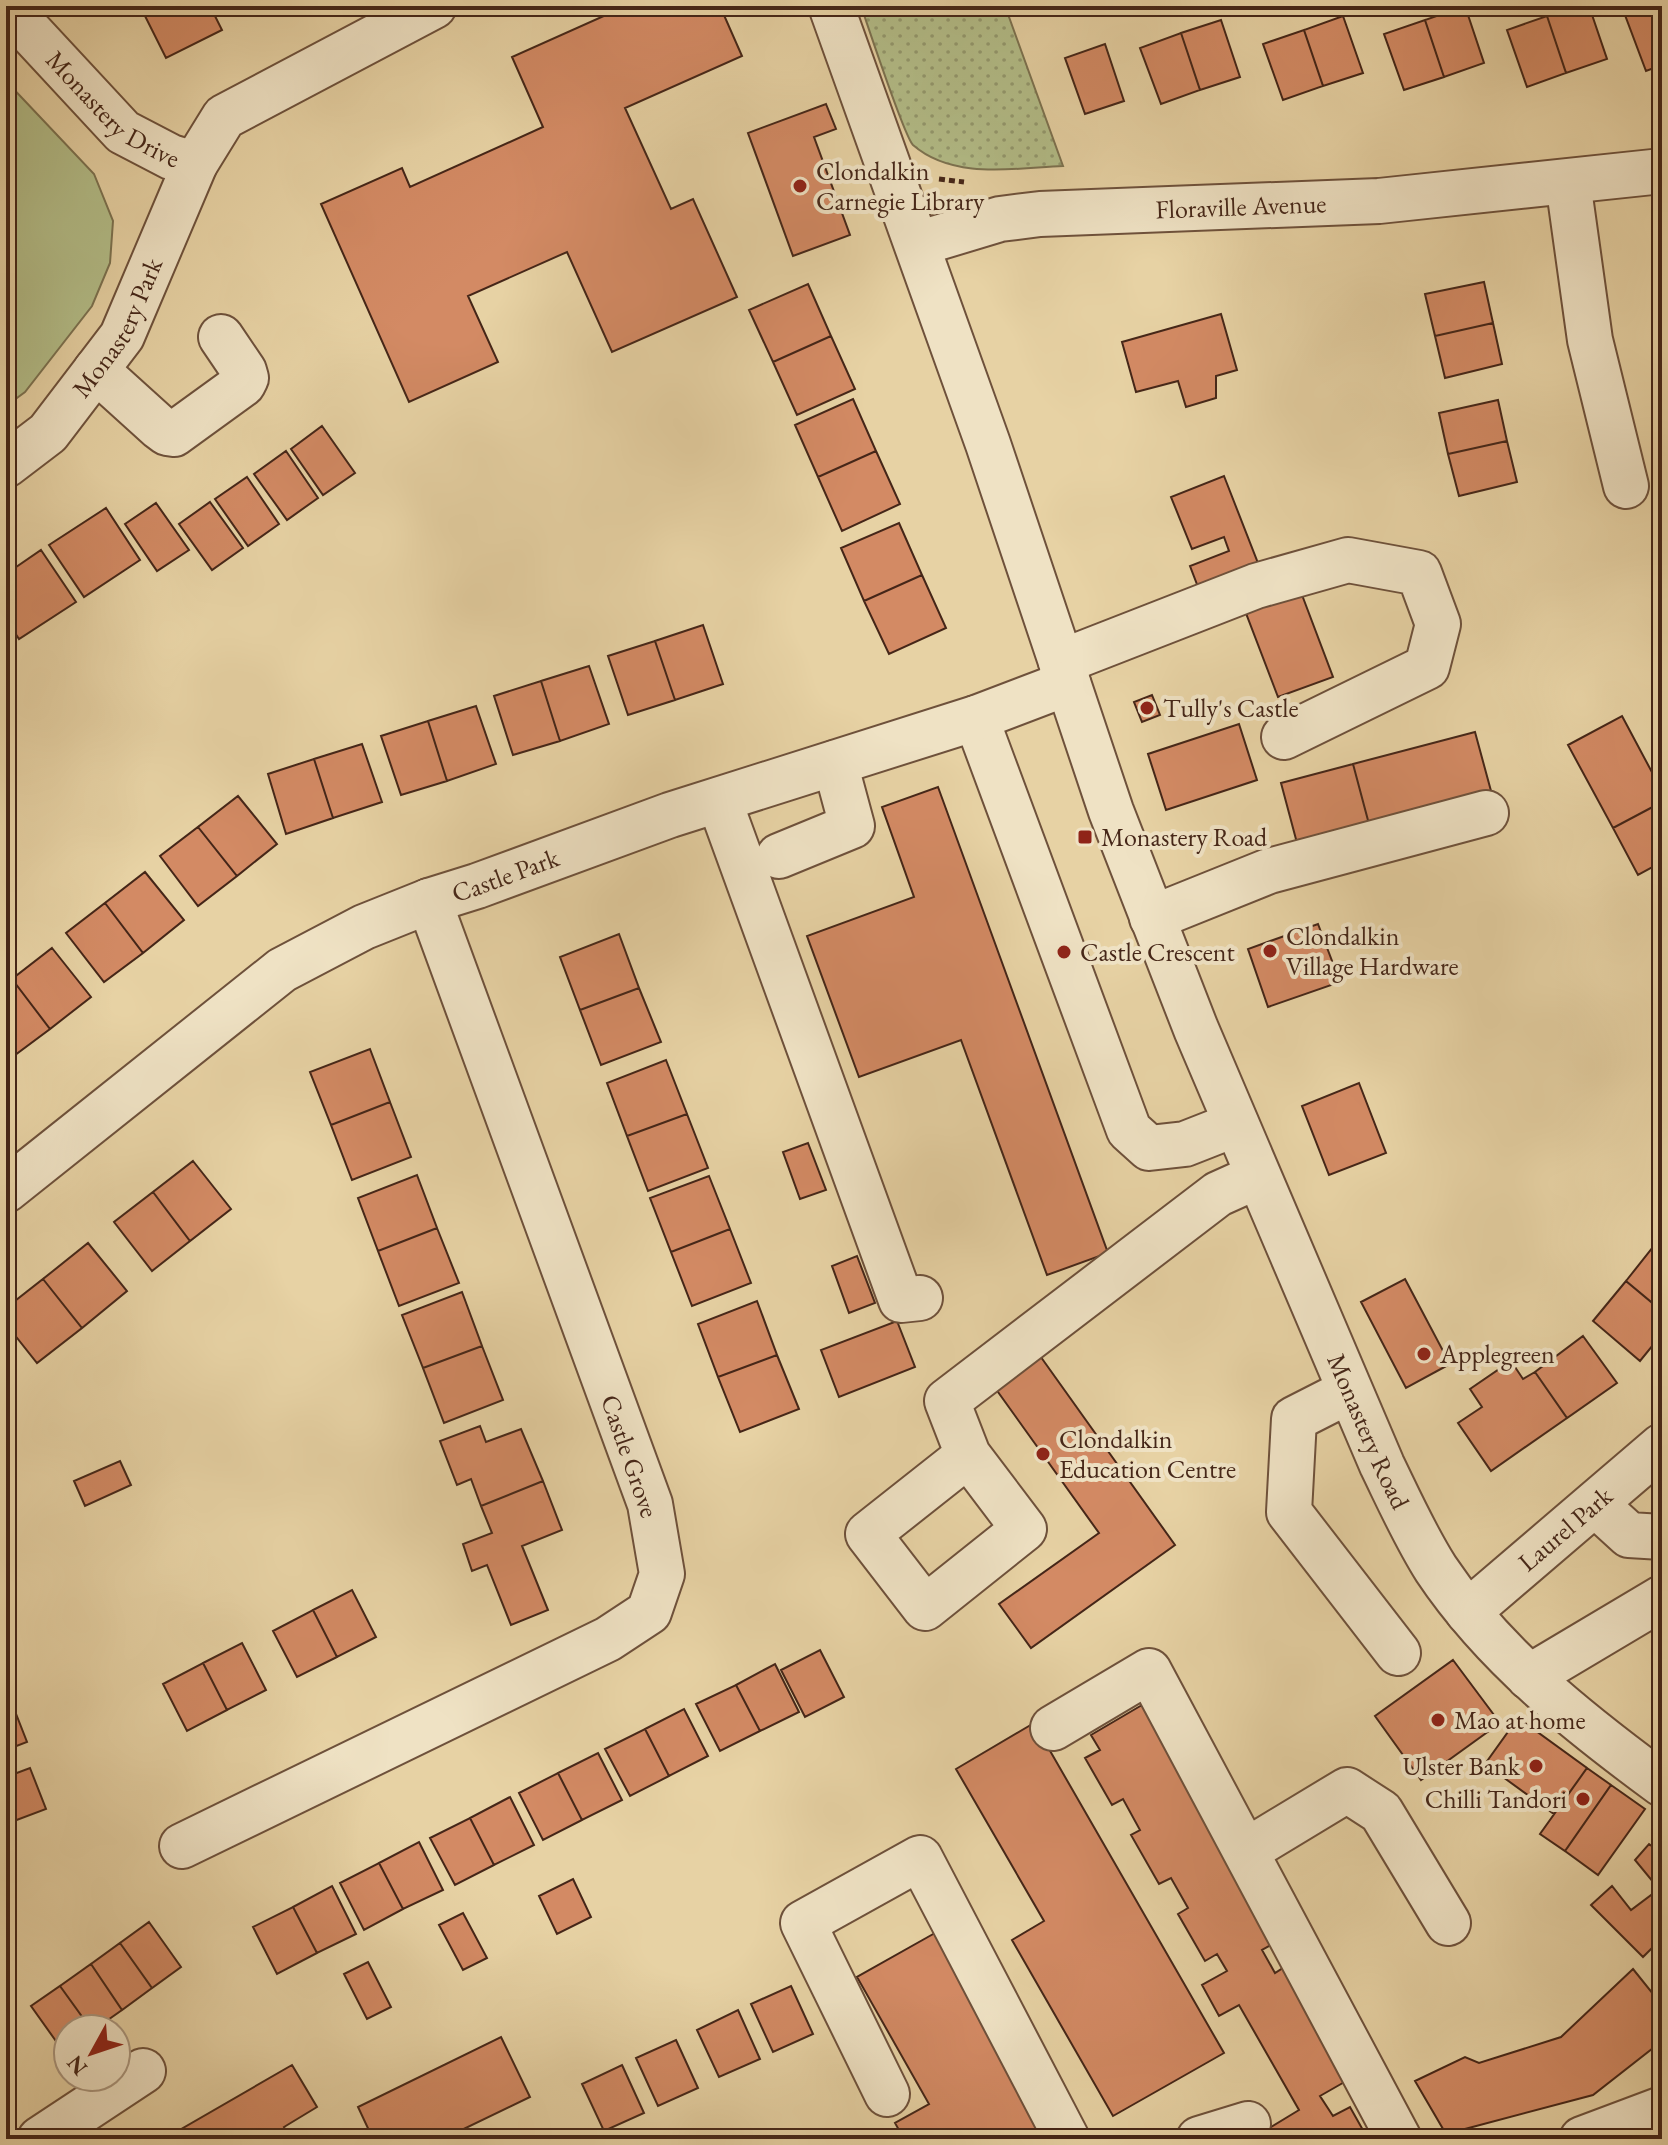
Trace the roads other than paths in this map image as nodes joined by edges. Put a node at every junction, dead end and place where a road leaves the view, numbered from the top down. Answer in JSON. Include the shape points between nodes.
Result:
{"nodes":[{"id":1,"x":6,"y":6,"type":"edge"},
{"id":2,"x":434,"y":6,"type":"edge"},
{"id":3,"x":831,"y":6,"type":"edge"},
{"id":4,"x":195,"y":164,"type":"junction"},
{"id":5,"x":1662,"y":171,"type":"edge"},
{"id":6,"x":1568,"y":182,"type":"junction"},
{"id":7,"x":917,"y":244,"type":"junction"},
{"id":8,"x":221,"y":337,"type":"dead end"},
{"id":9,"x":96,"y":370,"type":"junction"},
{"id":10,"x":6,"y":465,"type":"edge"},
{"id":11,"x":1626,"y":486,"type":"dead end"},
{"id":12,"x":1064,"y":672,"type":"junction"},
{"id":13,"x":976,"y":718,"type":"junction"},
{"id":14,"x":1284,"y":737,"type":"dead end"},
{"id":15,"x":835,"y":763,"type":"junction"},
{"id":16,"x":719,"y":800,"type":"junction"},
{"id":17,"x":1486,"y":813,"type":"dead end"},
{"id":18,"x":779,"y":856,"type":"dead end"},
{"id":19,"x":429,"y":901,"type":"junction"},
{"id":20,"x":1152,"y":918,"type":"junction"},
{"id":21,"x":1236,"y":1124,"type":"junction"},
{"id":22,"x":1258,"y":1176,"type":"junction"},
{"id":23,"x":6,"y":1190,"type":"edge"},
{"id":24,"x":920,"y":1298,"type":"dead end"},
{"id":25,"x":1349,"y":1391,"type":"junction"},
{"id":26,"x":1662,"y":1446,"type":"edge"},
{"id":27,"x":968,"y":1455,"type":"dead end"},
{"id":28,"x":1595,"y":1504,"type":"junction"},
{"id":29,"x":1662,"y":1537,"type":"edge"},
{"id":30,"x":1662,"y":1598,"type":"edge"},
{"id":31,"x":1468,"y":1612,"type":"junction"},
{"id":32,"x":1398,"y":1653,"type":"dead end"},
{"id":33,"x":1529,"y":1677,"type":"junction"},
{"id":34,"x":1053,"y":1728,"type":"dead end"},
{"id":35,"x":1662,"y":1784,"type":"edge"},
{"id":36,"x":182,"y":1846,"type":"dead end"},
{"id":37,"x":1246,"y":1851,"type":"junction"},
{"id":38,"x":1448,"y":1923,"type":"dead end"},
{"id":39,"x":143,"y":2071,"type":"dead end"},
{"id":40,"x":887,"y":2094,"type":"dead end"},
{"id":41,"x":1662,"y":2109,"type":"edge"},
{"id":42,"x":1248,"y":2124,"type":"dead end"},
{"id":43,"x":40,"y":2139,"type":"edge"},
{"id":44,"x":1067,"y":2139,"type":"edge"},
{"id":45,"x":1199,"y":2139,"type":"edge"},
{"id":46,"x":1399,"y":2139,"type":"edge"},
{"id":47,"x":1582,"y":2139,"type":"edge"}],
"edges":[{"from":1,"to":4,"type":"street","name":"Monastery Drive","via":[[123,132]]},
{"from":2,"to":4,"type":"street","name":"Monastery Park","via":[[224,117]]},
{"from":3,"to":7,"type":"street","name":"Monastery Road"},
{"from":4,"to":9,"type":"street","name":"Monastery Park","via":[[122,336]]},
{"from":5,"to":6,"type":"street","name":"Floraville Avenue"},
{"from":6,"to":7,"type":"street","name":"Floraville Avenue","via":[[1379,201],[1040,214],[1000,219]]},
{"from":6,"to":11,"type":"street","via":[[1590,340]]},
{"from":7,"to":12,"type":"street","name":"Monastery Road"},
{"from":8,"to":9,"type":"street","via":[[246,378],[174,434],[159,427]]},
{"from":9,"to":10,"type":"street","name":"Monastery Park","via":[[48,433]]},
{"from":12,"to":13,"type":"street","name":"Castle Park"},
{"from":12,"to":14,"type":"street","name":"Castle Park","via":[[1256,586],[1348,560],[1419,573],[1438,624],[1427,667]]},
{"from":12,"to":20,"type":"street","name":"Monastery Road"},
{"from":13,"to":15,"type":"street","name":"Castle Park"},
{"from":13,"to":21,"type":"street","via":[[1129,1130],[1149,1148],[1185,1144]]},
{"from":15,"to":16,"type":"street","name":"Castle Park"},
{"from":15,"to":18,"type":"street","via":[[852,826]]},
{"from":16,"to":19,"type":"street","name":"Castle Park"},
{"from":16,"to":24,"type":"street","via":[[901,1300]]},
{"from":17,"to":20,"type":"street","via":[[1269,871]]},
{"from":19,"to":23,"type":"street","name":"Castle Park","via":[[364,927],[282,970]]},
{"from":19,"to":36,"type":"street","name":"Castle Grove","via":[[650,1504],[662,1574],[649,1612],[608,1639]]},
{"from":20,"to":21,"type":"street","name":"Monastery Road"},
{"from":21,"to":22,"type":"street","name":"Monastery Road"},
{"from":22,"to":25,"type":"street","name":"Monastery Road"},
{"from":22,"to":27,"type":"street","via":[[1218,1194],[947,1401]]},
{"from":25,"to":31,"type":"street","name":"Monastery Road","via":[[1411,1524]]},
{"from":25,"to":32,"type":"street","via":[[1294,1419],[1289,1512]]},
{"from":26,"to":28,"type":"street","name":"Laurel Park"},
{"from":28,"to":29,"type":"street","via":[[1629,1535]]},
{"from":28,"to":31,"type":"street","name":"Laurel Park"},
{"from":30,"to":33,"type":"street"},
{"from":31,"to":33,"type":"street","name":"Monastery Road"},
{"from":33,"to":35,"type":"street","name":"Monastery Road"},
{"from":34,"to":37,"type":"street","via":[[1149,1671]]},
{"from":37,"to":38,"type":"street","via":[[1347,1790],[1381,1812]]},
{"from":37,"to":46,"type":"street"},
{"from":39,"to":43,"type":"street"},
{"from":40,"to":44,"type":"street","via":[[803,1923],[920,1858]]},
{"from":41,"to":47,"type":"street"},
{"from":42,"to":45,"type":"street"}]}
